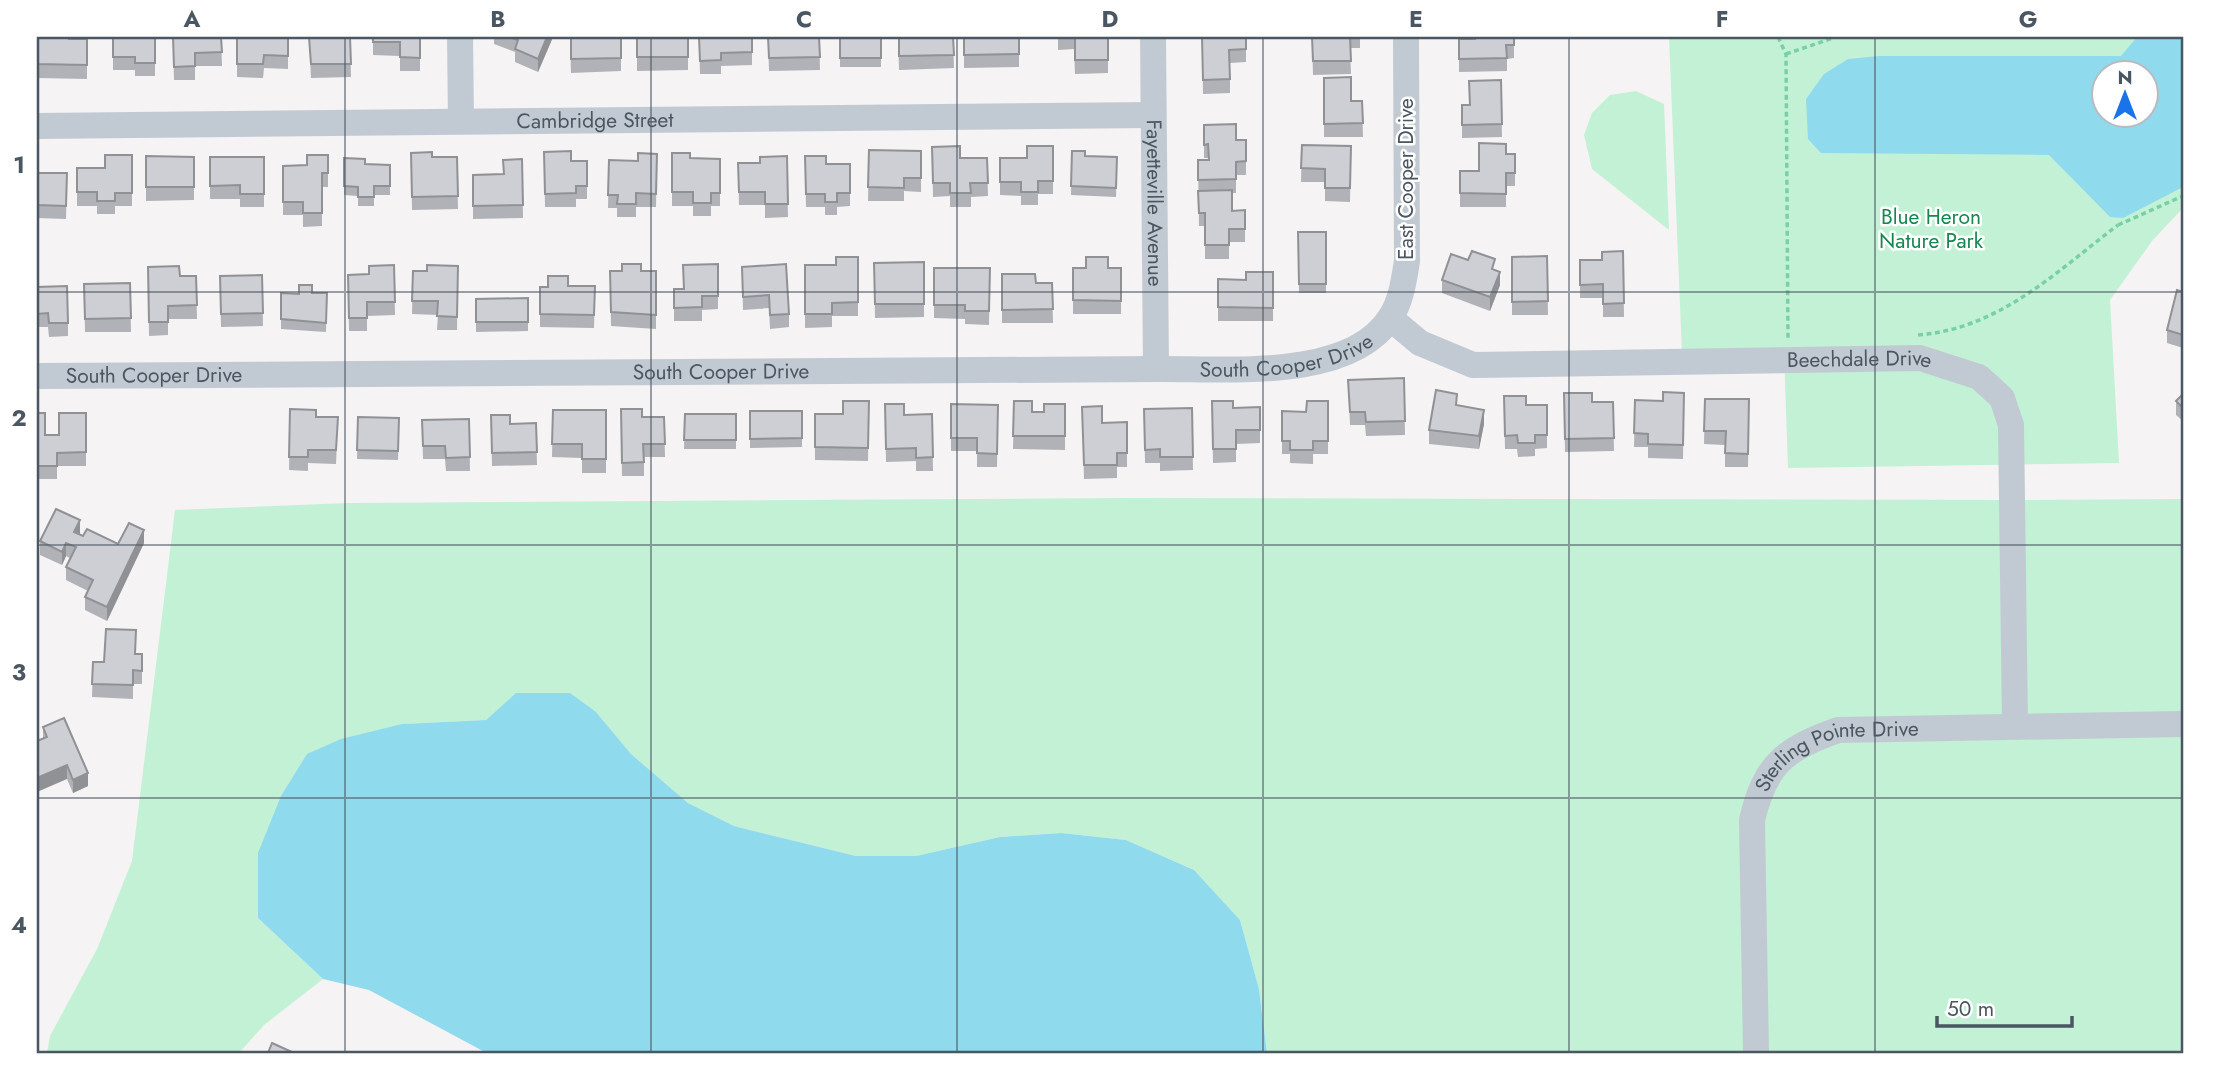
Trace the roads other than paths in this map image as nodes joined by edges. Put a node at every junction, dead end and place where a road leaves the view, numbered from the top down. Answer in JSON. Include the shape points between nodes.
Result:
{"nodes":[{"id":1,"x":460,"y":37,"type":"edge"},
{"id":2,"x":1153,"y":37,"type":"edge"},
{"id":3,"x":1406,"y":37,"type":"edge"},
{"id":4,"x":1153,"y":115,"type":"junction"},
{"id":5,"x":461,"y":121,"type":"junction"},
{"id":6,"x":37,"y":126,"type":"edge"},
{"id":7,"x":1390,"y":318,"type":"junction"},
{"id":8,"x":1156,"y":369,"type":"junction"},
{"id":9,"x":37,"y":376,"type":"edge"},
{"id":10,"x":2183,"y":724,"type":"edge"},
{"id":11,"x":2015,"y":726,"type":"junction"},
{"id":12,"x":1756,"y":1053,"type":"edge"}],
"edges":[{"from":1,"to":5,"type":"street"},
{"from":2,"to":4,"type":"street","name":"Fayetteville Avenue"},
{"from":3,"to":7,"type":"street","name":"East Cooper Drive","via":[[1408,261]]},
{"from":4,"to":5,"type":"street","name":"Cambridge Street"},
{"from":4,"to":8,"type":"street","name":"Fayetteville Avenue"},
{"from":5,"to":6,"type":"street","name":"Cambridge Street"},
{"from":7,"to":8,"type":"street","name":"South Cooper Drive","via":[[1369,341],[1338,356],[1295,366]]},
{"from":7,"to":11,"type":"street","name":"Beechdale Drive","via":[[1420,344],[1473,365],[1920,358],[1979,377],[2002,398],[2011,425]]},
{"from":8,"to":9,"type":"street","name":"South Cooper Drive"},
{"from":10,"to":11,"type":"street","name":"Sterling Pointe Drive"},
{"from":11,"to":12,"type":"street","name":"Sterling Pointe Drive","via":[[1838,730],[1800,744],[1773,768],[1758,795],[1752,820]]}]}
